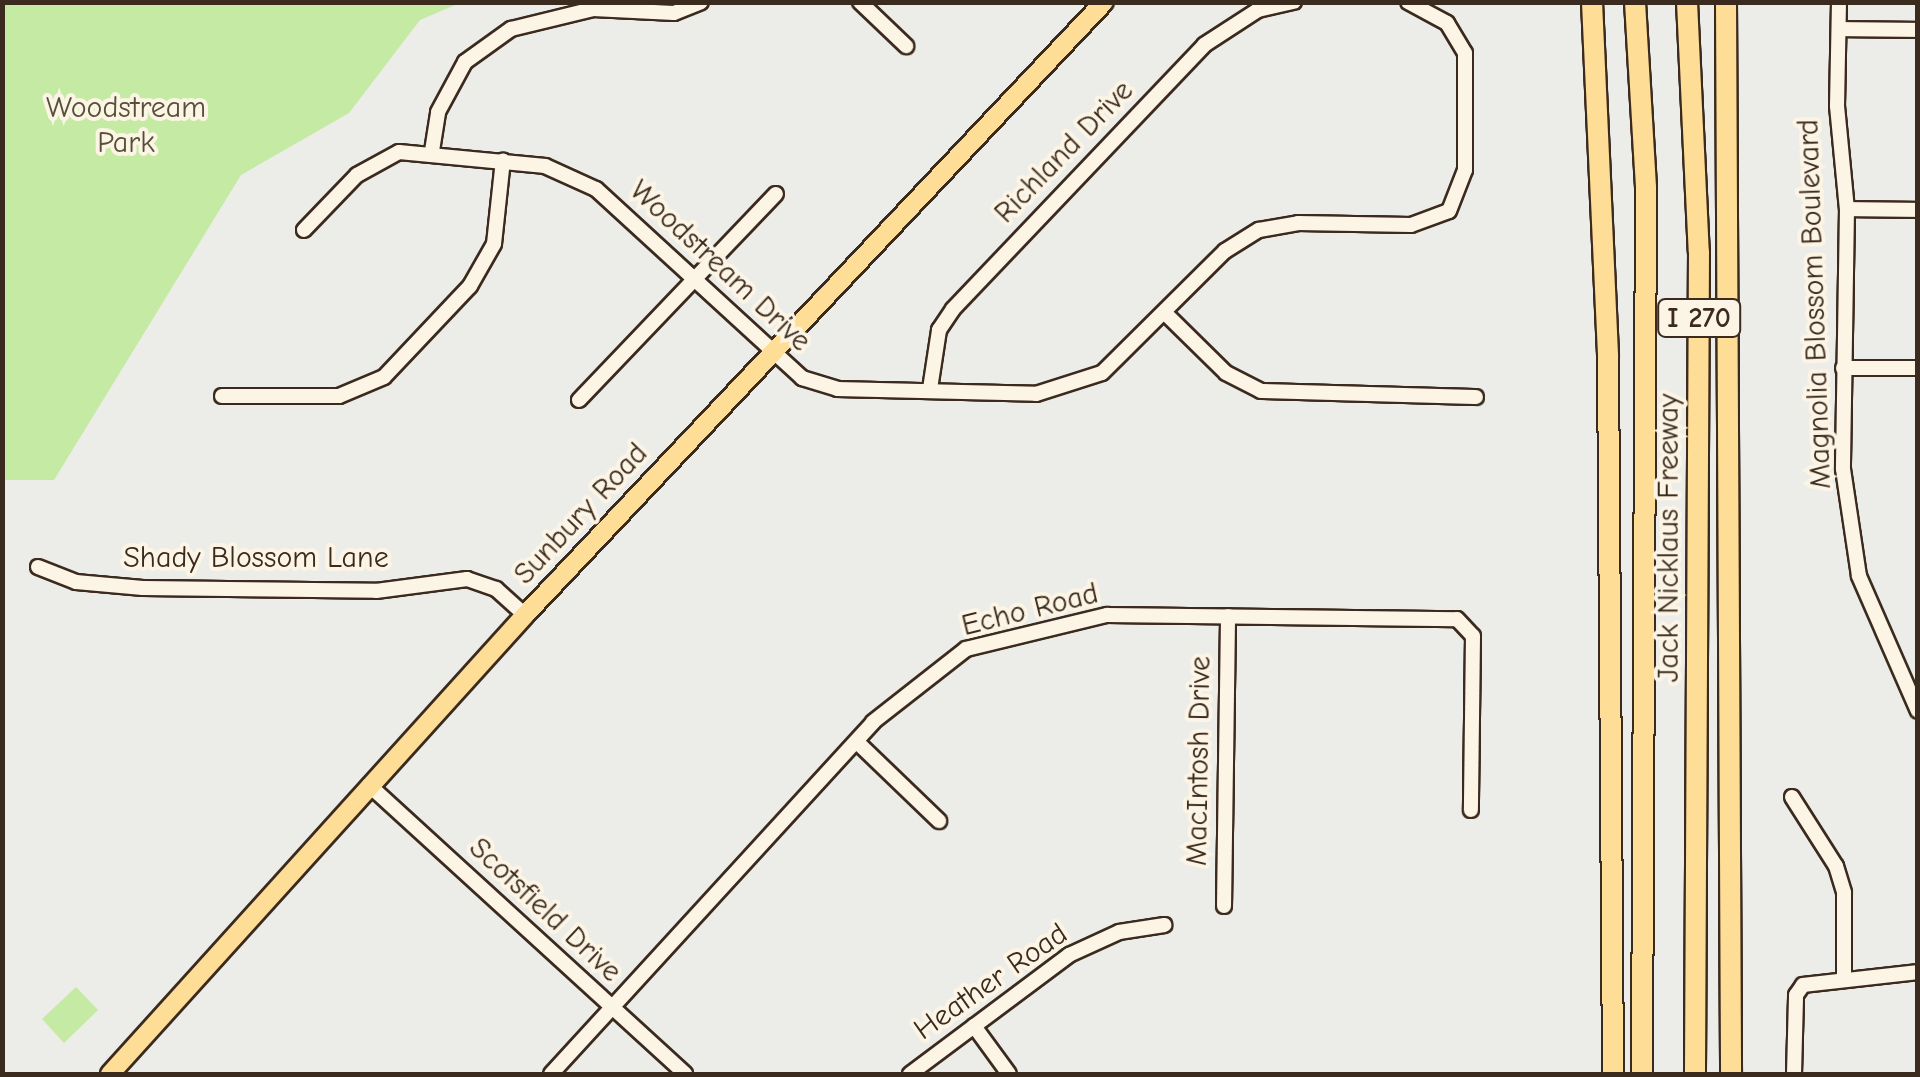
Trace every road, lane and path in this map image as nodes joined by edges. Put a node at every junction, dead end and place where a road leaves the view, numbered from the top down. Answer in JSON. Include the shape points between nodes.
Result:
{"nodes":[{"id":1,"x":701,"y":2,"type":"edge"},
{"id":2,"x":860,"y":2,"type":"edge"},
{"id":3,"x":1294,"y":2,"type":"edge"},
{"id":4,"x":1408,"y":2,"type":"edge"},
{"id":5,"x":1592,"y":2,"type":"edge"},
{"id":6,"x":1636,"y":2,"type":"edge"},
{"id":7,"x":1687,"y":2,"type":"edge"},
{"id":8,"x":1726,"y":2,"type":"edge"},
{"id":9,"x":1839,"y":2,"type":"edge"},
{"id":10,"x":1100,"y":4,"type":"edge"},
{"id":11,"x":1839,"y":29,"type":"junction"},
{"id":12,"x":1918,"y":30,"type":"edge"},
{"id":13,"x":906,"y":46,"type":"dead end"},
{"id":14,"x":432,"y":151,"type":"junction"},
{"id":15,"x":503,"y":160,"type":"junction"},
{"id":16,"x":776,"y":194,"type":"dead end"},
{"id":17,"x":1846,"y":209,"type":"junction"},
{"id":18,"x":1918,"y":210,"type":"edge"},
{"id":19,"x":304,"y":230,"type":"dead end"},
{"id":20,"x":695,"y":278,"type":"junction"},
{"id":21,"x":1166,"y":314,"type":"junction"},
{"id":22,"x":772,"y":352,"type":"junction"},
{"id":23,"x":1843,"y":368,"type":"junction"},
{"id":24,"x":1918,"y":368,"type":"edge"},
{"id":25,"x":930,"y":389,"type":"junction"},
{"id":26,"x":222,"y":396,"type":"dead end"},
{"id":27,"x":1476,"y":396,"type":"dead end"},
{"id":28,"x":579,"y":400,"type":"dead end"},
{"id":29,"x":38,"y":567,"type":"dead end"},
{"id":30,"x":525,"y":615,"type":"junction"},
{"id":31,"x":1228,"y":616,"type":"junction"},
{"id":32,"x":1915,"y":703,"type":"edge"},
{"id":33,"x":857,"y":742,"type":"junction"},
{"id":34,"x":370,"y":786,"type":"junction"},
{"id":35,"x":1792,"y":798,"type":"dead end"},
{"id":36,"x":1471,"y":810,"type":"dead end"},
{"id":37,"x":940,"y":821,"type":"dead end"},
{"id":38,"x":1611,"y":845,"type":"junction"},
{"id":39,"x":1224,"y":906,"type":"dead end"},
{"id":40,"x":1164,"y":925,"type":"dead end"},
{"id":41,"x":1918,"y":972,"type":"edge"},
{"id":42,"x":1844,"y":980,"type":"junction"},
{"id":43,"x":611,"y":1008,"type":"junction"},
{"id":44,"x":974,"y":1026,"type":"junction"},
{"id":45,"x":110,"y":1074,"type":"edge"},
{"id":46,"x":551,"y":1074,"type":"edge"},
{"id":47,"x":684,"y":1074,"type":"edge"},
{"id":48,"x":910,"y":1074,"type":"edge"},
{"id":49,"x":1009,"y":1074,"type":"edge"},
{"id":50,"x":1602,"y":1074,"type":"edge"},
{"id":51,"x":1613,"y":1074,"type":"edge"},
{"id":52,"x":1642,"y":1074,"type":"edge"},
{"id":53,"x":1695,"y":1074,"type":"edge"},
{"id":54,"x":1731,"y":1074,"type":"edge"},
{"id":55,"x":1794,"y":1074,"type":"edge"}],
"edges":[{"from":1,"to":14,"type":"street","via":[[674,14],[593,9],[511,29],[465,62],[438,112]]},
{"from":2,"to":13,"type":"street"},
{"from":3,"to":25,"type":"street","name":"Richland Drive","via":[[1258,10],[1204,44],[953,308],[939,330]]},
{"from":4,"to":21,"type":"street","name":"Woodstream Drive","via":[[1447,24],[1468,70],[1466,170],[1449,211],[1412,225],[1298,223],[1258,230],[1225,251]]},
{"from":5,"to":38,"type":"highway","via":[[1608,357]]},
{"from":6,"to":52,"type":"highway","name":"Jack Nicklaus Freeway","number":"I 270","via":[[1646,188]]},
{"from":7,"to":53,"type":"highway","name":"Jack Nicklaus Freeway","number":"I 270","via":[[1699,252]]},
{"from":8,"to":54,"type":"highway"},
{"from":9,"to":11,"type":"street","name":"Magnolia Blossom Boulevard"},
{"from":10,"to":22,"type":"main road","name":"Sunbury Road"},
{"from":11,"to":12,"type":"street"},
{"from":11,"to":17,"type":"street","name":"Magnolia Blossom Boulevard"},
{"from":14,"to":15,"type":"street","name":"Woodstream Drive"},
{"from":14,"to":19,"type":"street","name":"Woodstream Drive","via":[[384,156]]},
{"from":15,"to":20,"type":"street","name":"Woodstream Drive","via":[[545,166],[596,189]]},
{"from":15,"to":26,"type":"street","via":[[494,244],[470,286],[384,377],[339,396]]},
{"from":16,"to":20,"type":"street"},
{"from":17,"to":18,"type":"street"},
{"from":17,"to":23,"type":"street","name":"Magnolia Blossom Boulevard"},
{"from":20,"to":22,"type":"street","name":"Woodstream Drive"},
{"from":20,"to":28,"type":"street"},
{"from":21,"to":25,"type":"street","name":"Woodstream Drive","via":[[1102,373],[1036,394]]},
{"from":21,"to":27,"type":"street","via":[[1226,373],[1261,391]]},
{"from":22,"to":25,"type":"street","name":"Woodstream Drive","via":[[802,378],[837,389]]},
{"from":22,"to":30,"type":"main road","name":"Sunbury Road"},
{"from":23,"to":24,"type":"street"},
{"from":23,"to":32,"type":"street","name":"Magnolia Blossom Boulevard","via":[[1843,469],[1859,576]]},
{"from":29,"to":30,"type":"street","name":"Shady Blossom Lane","via":[[76,582],[143,588],[376,591],[467,579],[496,589]]},
{"from":30,"to":34,"type":"main road","name":"Sunbury Road"},
{"from":31,"to":33,"type":"street","name":"Echo Road","via":[[1107,616],[966,650]]},
{"from":31,"to":36,"type":"street","name":"Echo Road","via":[[1445,616],[1467,626],[1473,647]]},
{"from":31,"to":39,"type":"street","name":"MacIntosh Drive"},
{"from":33,"to":37,"type":"street"},
{"from":33,"to":43,"type":"street","name":"Echo Road"},
{"from":34,"to":43,"type":"street","name":"Scotsfield Drive"},
{"from":34,"to":45,"type":"main road","name":"Sunbury Road"},
{"from":35,"to":42,"type":"street","via":[[1836,866],[1844,892]]},
{"from":38,"to":50,"type":"highway"},
{"from":38,"to":51,"type":"highway"},
{"from":40,"to":44,"type":"street","name":"Heather Road","via":[[1119,932],[1069,955]]},
{"from":41,"to":42,"type":"street"},
{"from":42,"to":55,"type":"street","via":[[1799,988]]},
{"from":43,"to":46,"type":"street","name":"Echo Road"},
{"from":43,"to":47,"type":"street","name":"Scotsfield Drive"},
{"from":44,"to":48,"type":"street","name":"Heather Road"},
{"from":44,"to":49,"type":"street"}]}
